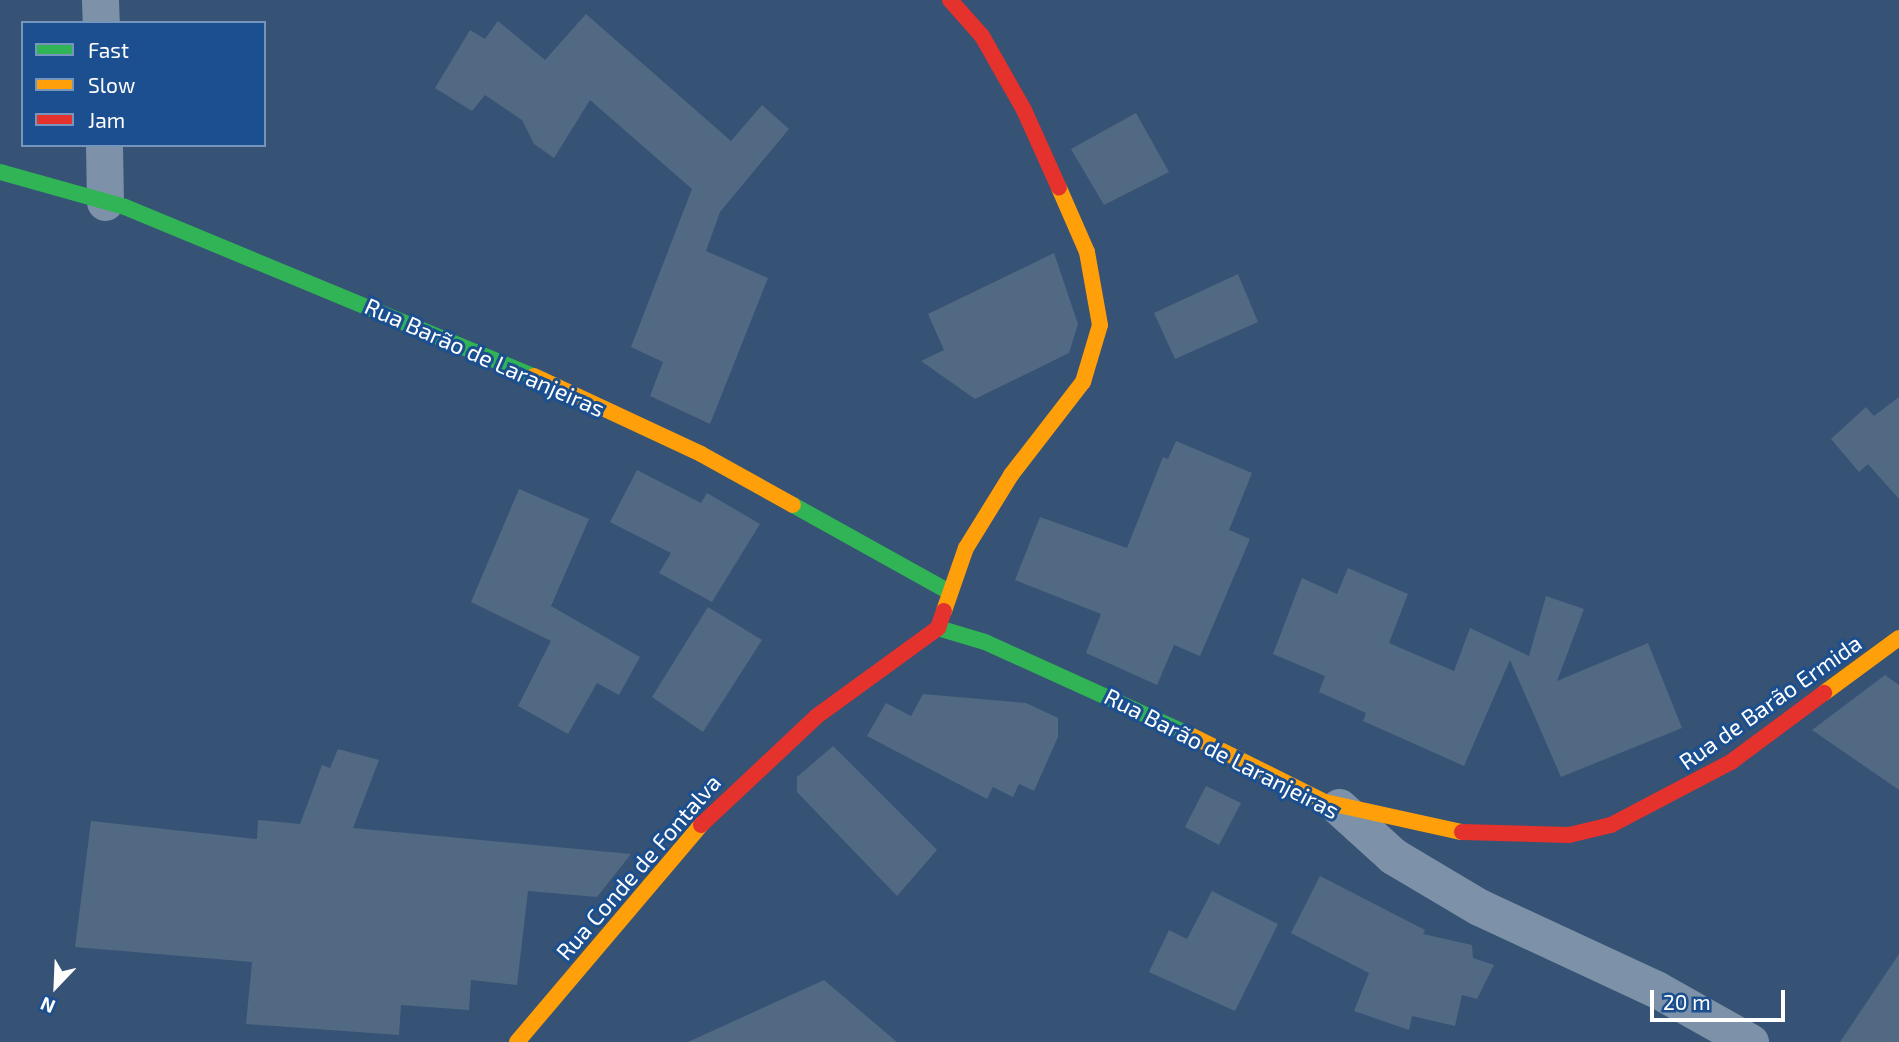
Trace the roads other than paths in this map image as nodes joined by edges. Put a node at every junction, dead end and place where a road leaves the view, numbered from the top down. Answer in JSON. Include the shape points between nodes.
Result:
{"nodes":[{"id":1,"x":100,"y":0,"type":"edge"},
{"id":2,"x":950,"y":0,"type":"edge"},
{"id":3,"x":101,"y":21,"type":"edge"},
{"id":4,"x":104,"y":147,"type":"edge"},
{"id":5,"x":0,"y":172,"type":"edge"},
{"id":6,"x":105,"y":202,"type":"junction"},
{"id":7,"x":949,"y":592,"type":"junction"},
{"id":8,"x":938,"y":628,"type":"junction"},
{"id":9,"x":1899,"y":638,"type":"edge"},
{"id":10,"x":1339,"y":807,"type":"junction"},
{"id":11,"x":517,"y":1042,"type":"edge"},
{"id":12,"x":1750,"y":1042,"type":"edge"}],
"edges":[{"from":1,"to":3,"type":"street"},
{"from":2,"to":7,"type":"street","via":[[982,36],[1046,154],[1087,252],[1100,325],[1077,393],[1010,475],[966,548]]},
{"from":4,"to":6,"type":"street"},
{"from":5,"to":6,"type":"street","name":"Rua Barão de Laranjeiras"},
{"from":6,"to":7,"type":"street","name":"Rua Barão de Laranjeiras","via":[[251,255],[502,361],[711,459]]},
{"from":7,"to":8,"type":"street"},
{"from":8,"to":10,"type":"street","name":"Rua Barão de Laranjeiras","via":[[985,642],[1110,696]]},
{"from":8,"to":11,"type":"street","name":"Rua Conde de Fontalva","via":[[817,716],[715,808]]},
{"from":9,"to":10,"type":"street","name":"Rua de Barão Ermida","via":[[1731,762],[1611,825],[1569,835],[1502,835],[1444,831]]},
{"from":10,"to":12,"type":"street","name":"Rua Barão de Laranjeiras","via":[[1393,856],[1479,907],[1656,989]]}]}
